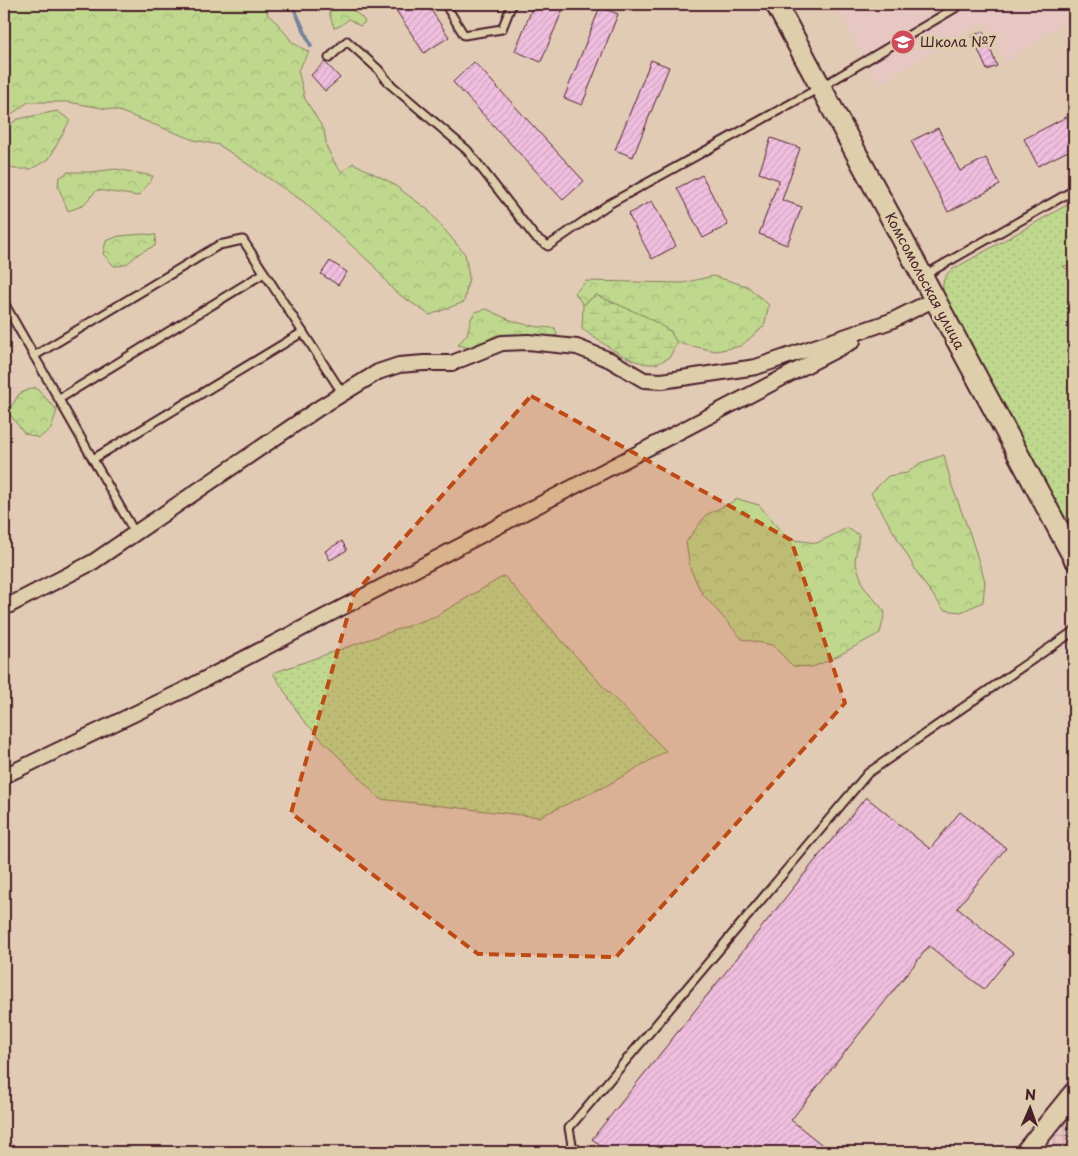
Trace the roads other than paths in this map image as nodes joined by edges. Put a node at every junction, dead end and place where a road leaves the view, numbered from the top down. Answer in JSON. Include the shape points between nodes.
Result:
{"nodes":[{"id":1,"x":445,"y":4,"type":"edge"},
{"id":2,"x":512,"y":4,"type":"edge"},
{"id":3,"x":776,"y":4,"type":"edge"},
{"id":4,"x":962,"y":4,"type":"edge"},
{"id":5,"x":329,"y":58,"type":"dead end"},
{"id":6,"x":821,"y":87,"type":"junction"},
{"id":7,"x":1074,"y":190,"type":"edge"},
{"id":8,"x":264,"y":273,"type":"junction"},
{"id":9,"x":922,"y":276,"type":"junction"},
{"id":10,"x":935,"y":299,"type":"junction"},
{"id":11,"x":4,"y":303,"type":"edge"},
{"id":12,"x":891,"y":321,"type":"junction"},
{"id":13,"x":303,"y":332,"type":"junction"},
{"id":14,"x":34,"y":356,"type":"junction"},
{"id":15,"x":343,"y":394,"type":"junction"},
{"id":16,"x":58,"y":399,"type":"junction"},
{"id":17,"x":93,"y":459,"type":"junction"},
{"id":18,"x":135,"y":534,"type":"junction"},
{"id":19,"x":1074,"y":558,"type":"edge"},
{"id":20,"x":4,"y":608,"type":"edge"},
{"id":21,"x":1074,"y":631,"type":"edge"},
{"id":22,"x":4,"y":776,"type":"edge"},
{"id":23,"x":1074,"y":1093,"type":"edge"},
{"id":24,"x":578,"y":1152,"type":"edge"},
{"id":25,"x":1026,"y":1152,"type":"edge"}],
"edges":[{"from":1,"to":2,"type":"lane","via":[[464,35],[502,29]]},
{"from":3,"to":6,"type":"main road","name":"Комсомольская улица"},
{"from":4,"to":6,"type":"lane"},
{"from":5,"to":6,"type":"lane","via":[[347,41],[390,84],[467,150],[535,237],[548,246],[609,204]]},
{"from":6,"to":9,"type":"main road","name":"Комсомольская улица"},
{"from":7,"to":9,"type":"lane"},
{"from":8,"to":13,"type":"lane"},
{"from":8,"to":14,"type":"lane","via":[[243,240],[219,245]]},
{"from":8,"to":16,"type":"lane"},
{"from":9,"to":10,"type":"main road","name":"Комсомольская улица"},
{"from":10,"to":12,"type":"street"},
{"from":10,"to":19,"type":"main road","name":"Комсомольская улица"},
{"from":11,"to":14,"type":"lane"},
{"from":12,"to":15,"type":"street","via":[[756,366],[662,381],[644,380],[577,346],[502,343],[452,363],[399,365],[378,372]]},
{"from":12,"to":22,"type":"street","via":[[182,691]]},
{"from":13,"to":15,"type":"lane"},
{"from":13,"to":17,"type":"lane"},
{"from":14,"to":16,"type":"lane"},
{"from":15,"to":18,"type":"street"},
{"from":16,"to":17,"type":"lane"},
{"from":17,"to":18,"type":"lane"},
{"from":18,"to":20,"type":"street","via":[[93,562]]},
{"from":21,"to":24,"type":"lane","via":[[868,773],[569,1128],[572,1145]]},
{"from":23,"to":25,"type":"main road"}]}
